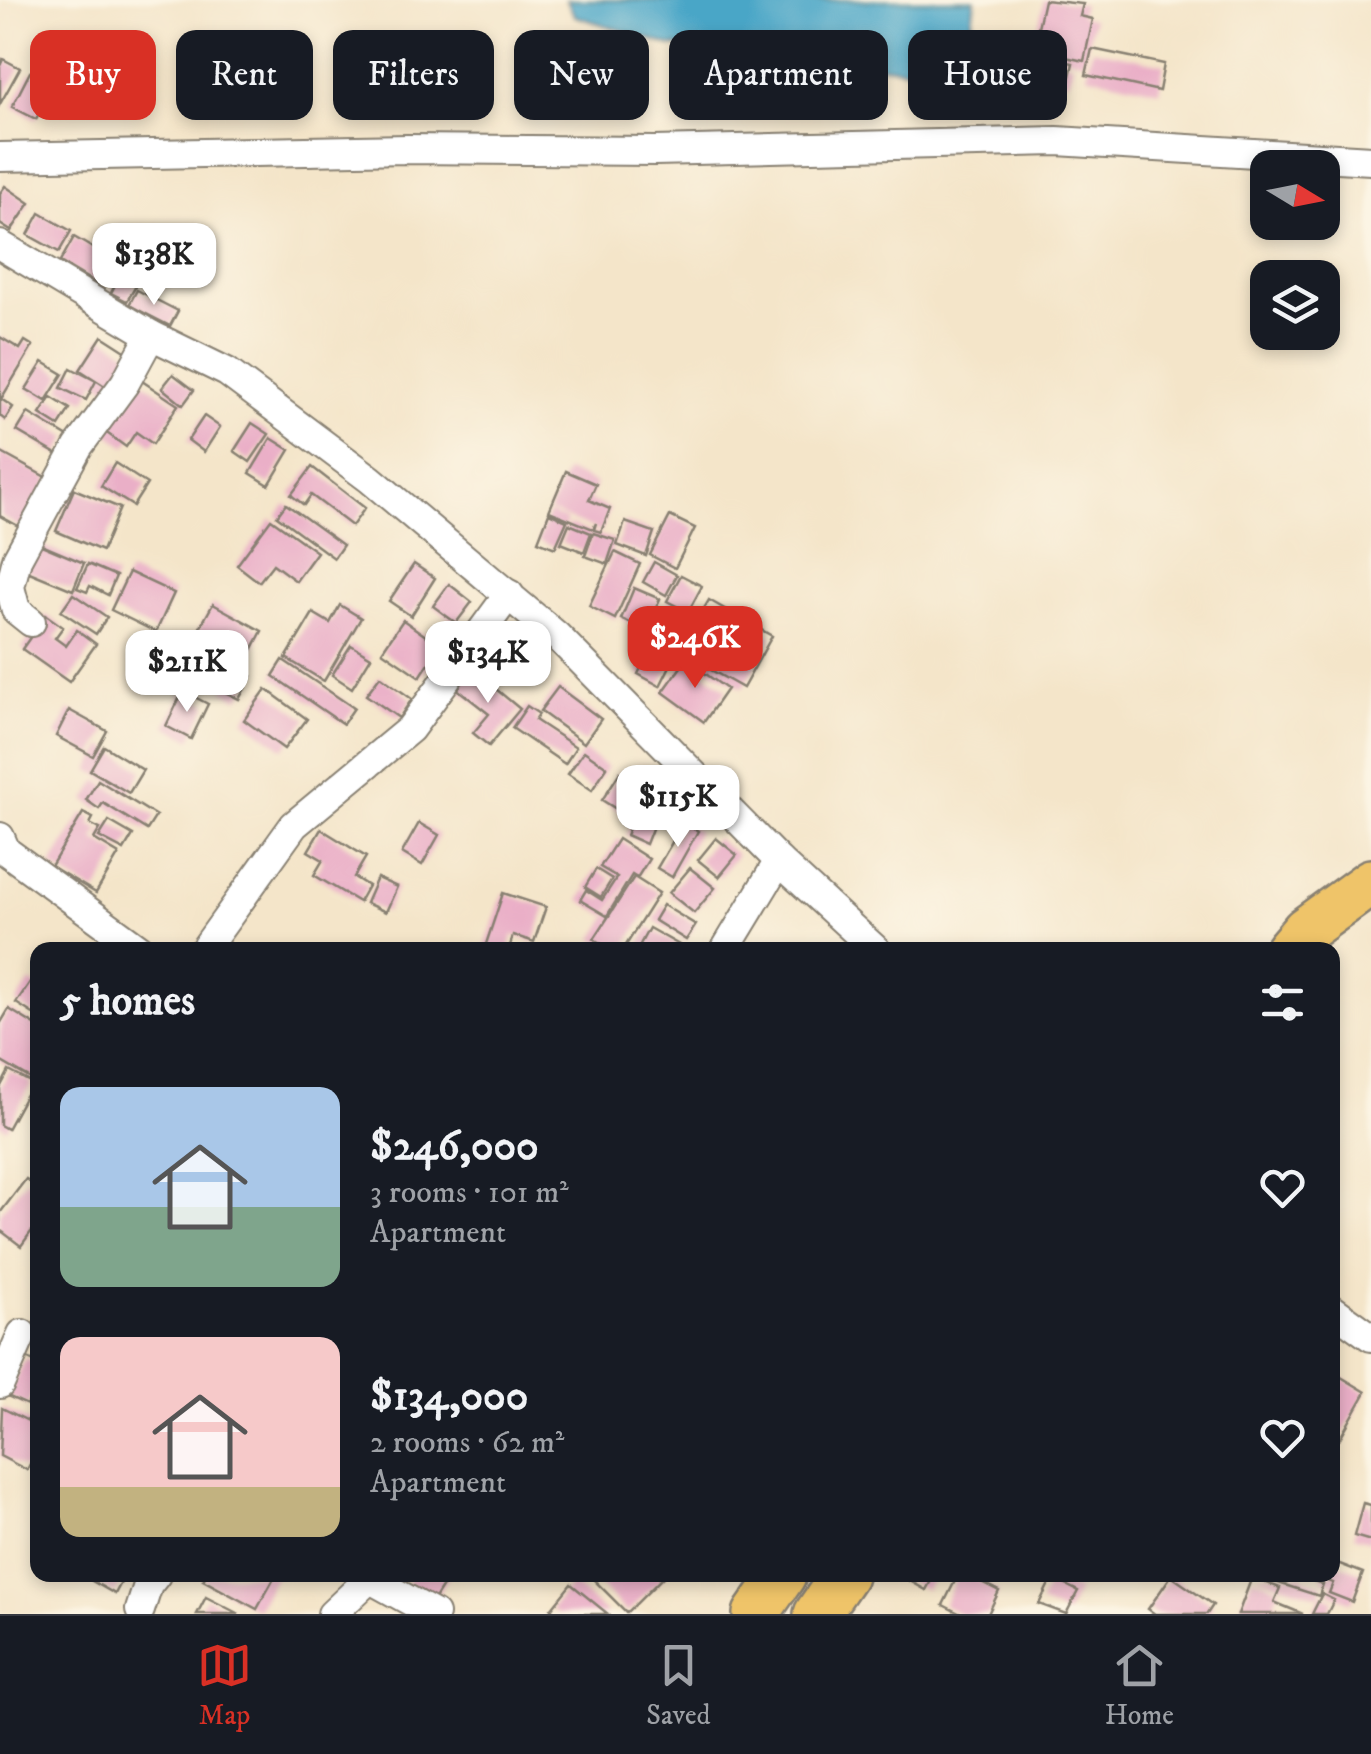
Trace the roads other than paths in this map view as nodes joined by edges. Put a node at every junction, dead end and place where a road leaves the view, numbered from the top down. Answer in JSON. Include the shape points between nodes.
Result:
{"nodes":[{"id":1,"x":0,"y":156,"type":"edge"},
{"id":2,"x":1371,"y":160,"type":"edge"},
{"id":3,"x":0,"y":246,"type":"edge"},
{"id":4,"x":151,"y":335,"type":"junction"},
{"id":5,"x":509,"y":594,"type":"junction"},
{"id":6,"x":31,"y":622,"type":"dead end"},
{"id":7,"x":2,"y":848,"type":"edge"},
{"id":8,"x":779,"y":862,"type":"junction"},
{"id":9,"x":1371,"y":882,"type":"edge"},
{"id":10,"x":130,"y":942,"type":"edge"},
{"id":11,"x":210,"y":942,"type":"edge"},
{"id":12,"x":731,"y":942,"type":"edge"},
{"id":13,"x":867,"y":942,"type":"edge"},
{"id":14,"x":1295,"y":942,"type":"edge"},
{"id":15,"x":1340,"y":1315,"type":"edge"},
{"id":16,"x":20,"y":1332,"type":"edge"},
{"id":17,"x":1371,"y":1337,"type":"edge"},
{"id":18,"x":0,"y":1384,"type":"edge"},
{"id":19,"x":153,"y":1582,"type":"edge"},
{"id":20,"x":361,"y":1582,"type":"edge"},
{"id":21,"x":375,"y":1582,"type":"edge"},
{"id":22,"x":778,"y":1582,"type":"edge"},
{"id":23,"x":839,"y":1582,"type":"edge"},
{"id":24,"x":140,"y":1610,"type":"dead end"},
{"id":25,"x":332,"y":1614,"type":"edge"},
{"id":26,"x":434,"y":1614,"type":"edge"},
{"id":27,"x":756,"y":1614,"type":"edge"},
{"id":28,"x":817,"y":1614,"type":"edge"}],
"edges":[{"from":1,"to":2,"type":"street","via":[[1057,141]]},
{"from":3,"to":4,"type":"street"},
{"from":4,"to":5,"type":"street","via":[[227,372]]},
{"from":4,"to":6,"type":"street","via":[[78,447],[17,560],[10,587],[16,610]]},
{"from":5,"to":8,"type":"street"},
{"from":5,"to":11,"type":"street","via":[[410,729],[294,825]]},
{"from":7,"to":10,"type":"street"},
{"from":8,"to":12,"type":"street"},
{"from":8,"to":13,"type":"street"},
{"from":9,"to":14,"type":"main road"},
{"from":15,"to":17,"type":"street"},
{"from":16,"to":18,"type":"street"},
{"from":19,"to":24,"type":"street"},
{"from":20,"to":25,"type":"street"},
{"from":21,"to":26,"type":"street"},
{"from":22,"to":27,"type":"main road"},
{"from":23,"to":28,"type":"main road"}]}
